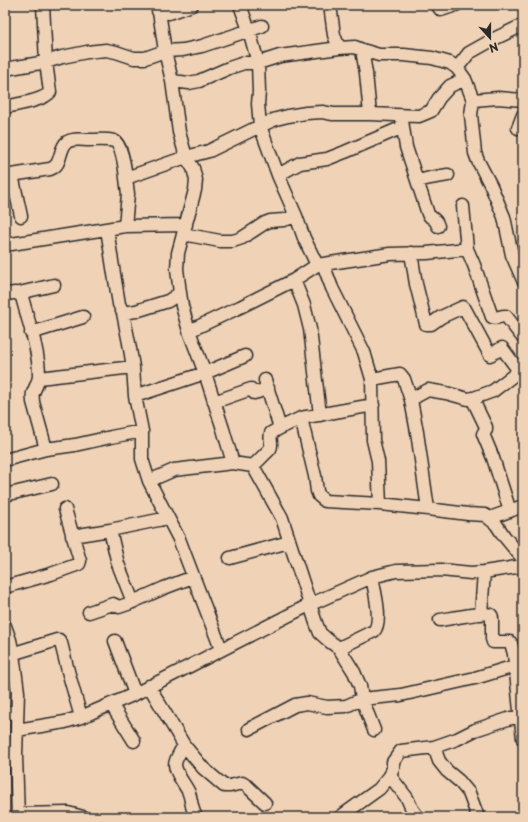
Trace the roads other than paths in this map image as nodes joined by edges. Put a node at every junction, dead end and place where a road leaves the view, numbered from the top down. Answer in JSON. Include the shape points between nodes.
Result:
{"nodes":[{"id":1,"x":43,"y":5,"type":"edge"},
{"id":2,"x":192,"y":5,"type":"edge"},
{"id":3,"x":240,"y":5,"type":"edge"},
{"id":4,"x":330,"y":5,"type":"edge"},
{"id":5,"x":437,"y":5,"type":"edge"},
{"id":6,"x":456,"y":5,"type":"edge"},
{"id":7,"x":158,"y":8,"type":"edge"},
{"id":8,"x":262,"y":26,"type":"dead end"},
{"id":9,"x":249,"y":30,"type":"junction"},
{"id":10,"x":522,"y":30,"type":"edge"},
{"id":11,"x":339,"y":48,"type":"junction"},
{"id":12,"x":165,"y":50,"type":"junction"},
{"id":13,"x":362,"y":50,"type":"junction"},
{"id":14,"x":46,"y":62,"type":"junction"},
{"id":15,"x":258,"y":63,"type":"junction"},
{"id":16,"x":457,"y":68,"type":"junction"},
{"id":17,"x":5,"y":69,"type":"edge"},
{"id":18,"x":465,"y":79,"type":"junction"},
{"id":19,"x":172,"y":81,"type":"junction"},
{"id":20,"x":473,"y":100,"type":"junction"},
{"id":21,"x":523,"y":100,"type":"edge"},
{"id":22,"x":5,"y":106,"type":"edge"},
{"id":23,"x":370,"y":114,"type":"junction"},
{"id":24,"x":523,"y":115,"type":"edge"},
{"id":25,"x":402,"y":122,"type":"junction"},
{"id":26,"x":260,"y":126,"type":"junction"},
{"id":27,"x":518,"y":128,"type":"dead end"},
{"id":28,"x":186,"y":157,"type":"junction"},
{"id":29,"x":8,"y":175,"type":"edge"},
{"id":30,"x":278,"y":175,"type":"junction"},
{"id":31,"x":448,"y":176,"type":"dead end"},
{"id":32,"x":126,"y":178,"type":"junction"},
{"id":33,"x":418,"y":181,"type":"junction"},
{"id":34,"x":463,"y":206,"type":"dead end"},
{"id":35,"x":21,"y":216,"type":"dead end"},
{"id":36,"x":296,"y":216,"type":"junction"},
{"id":37,"x":125,"y":226,"type":"junction"},
{"id":38,"x":438,"y":226,"type":"dead end"},
{"id":39,"x":107,"y":229,"type":"junction"},
{"id":40,"x":185,"y":230,"type":"junction"},
{"id":41,"x":5,"y":245,"type":"edge"},
{"id":42,"x":467,"y":249,"type":"junction"},
{"id":43,"x":410,"y":253,"type":"junction"},
{"id":44,"x":320,"y":264,"type":"junction"},
{"id":45,"x":294,"y":280,"type":"junction"},
{"id":46,"x":523,"y":280,"type":"edge"},
{"id":47,"x":54,"y":285,"type":"dead end"},
{"id":48,"x":180,"y":293,"type":"junction"},
{"id":49,"x":19,"y":294,"type":"junction"},
{"id":50,"x":5,"y":295,"type":"edge"},
{"id":51,"x":123,"y":313,"type":"junction"},
{"id":52,"x":82,"y":316,"type":"dead end"},
{"id":53,"x":189,"y":331,"type":"junction"},
{"id":54,"x":31,"y":333,"type":"junction"},
{"id":55,"x":523,"y":338,"type":"edge"},
{"id":56,"x":245,"y":356,"type":"dead end"},
{"id":57,"x":133,"y":366,"type":"junction"},
{"id":58,"x":521,"y":369,"type":"edge"},
{"id":59,"x":205,"y":373,"type":"junction"},
{"id":60,"x":39,"y":378,"type":"junction"},
{"id":61,"x":372,"y":379,"type":"junction"},
{"id":62,"x":135,"y":396,"type":"junction"},
{"id":63,"x":472,"y":398,"type":"junction"},
{"id":64,"x":411,"y":400,"type":"junction"},
{"id":65,"x":214,"y":402,"type":"junction"},
{"id":66,"x":373,"y":405,"type":"junction"},
{"id":67,"x":320,"y":415,"type":"junction"},
{"id":68,"x":301,"y":418,"type":"junction"},
{"id":69,"x":280,"y":428,"type":"junction"},
{"id":70,"x":142,"y":431,"type":"junction"},
{"id":71,"x":46,"y":449,"type":"junction"},
{"id":72,"x":5,"y":460,"type":"edge"},
{"id":73,"x":233,"y":463,"type":"junction"},
{"id":74,"x":253,"y":466,"type":"junction"},
{"id":75,"x":149,"y":481,"type":"junction"},
{"id":76,"x":52,"y":484,"type":"dead end"},
{"id":77,"x":5,"y":495,"type":"edge"},
{"id":78,"x":380,"y":504,"type":"junction"},
{"id":79,"x":523,"y":506,"type":"edge"},
{"id":80,"x":65,"y":509,"type":"dead end"},
{"id":81,"x":428,"y":509,"type":"junction"},
{"id":82,"x":510,"y":511,"type":"junction"},
{"id":83,"x":168,"y":518,"type":"junction"},
{"id":84,"x":490,"y":518,"type":"junction"},
{"id":85,"x":110,"y":530,"type":"junction"},
{"id":86,"x":72,"y":536,"type":"junction"},
{"id":87,"x":289,"y":542,"type":"junction"},
{"id":88,"x":230,"y":558,"type":"dead end"},
{"id":89,"x":523,"y":559,"type":"edge"},
{"id":90,"x":523,"y":566,"type":"edge"},
{"id":91,"x":484,"y":572,"type":"junction"},
{"id":92,"x":193,"y":577,"type":"junction"},
{"id":93,"x":372,"y":577,"type":"junction"},
{"id":94,"x":5,"y":587,"type":"edge"},
{"id":95,"x":133,"y":602,"type":"junction"},
{"id":96,"x":309,"y":606,"type":"junction"},
{"id":97,"x":89,"y":612,"type":"dead end"},
{"id":98,"x":481,"y":614,"type":"junction"},
{"id":99,"x":440,"y":620,"type":"dead end"},
{"id":100,"x":5,"y":626,"type":"edge"},
{"id":101,"x":115,"y":641,"type":"dead end"},
{"id":102,"x":339,"y":648,"type":"junction"},
{"id":103,"x":222,"y":649,"type":"junction"},
{"id":104,"x":519,"y":654,"type":"edge"},
{"id":105,"x":9,"y":655,"type":"edge"},
{"id":106,"x":515,"y":666,"type":"junction"},
{"id":107,"x":149,"y":686,"type":"junction"},
{"id":108,"x":135,"y":694,"type":"junction"},
{"id":109,"x":362,"y":700,"type":"junction"},
{"id":110,"x":111,"y":704,"type":"junction"},
{"id":111,"x":17,"y":711,"type":"junction"},
{"id":112,"x":5,"y":713,"type":"edge"},
{"id":113,"x":82,"y":717,"type":"junction"},
{"id":114,"x":522,"y":718,"type":"edge"},
{"id":115,"x":249,"y":729,"type":"dead end"},
{"id":116,"x":17,"y":730,"type":"junction"},
{"id":117,"x":374,"y":730,"type":"dead end"},
{"id":118,"x":523,"y":739,"type":"edge"},
{"id":119,"x":134,"y":741,"type":"dead end"},
{"id":120,"x":184,"y":745,"type":"junction"},
{"id":121,"x":434,"y":747,"type":"junction"},
{"id":122,"x":390,"y":776,"type":"junction"},
{"id":123,"x":265,"y":803,"type":"dead end"},
{"id":124,"x":18,"y":816,"type":"edge"},
{"id":125,"x":83,"y":817,"type":"edge"},
{"id":126,"x":196,"y":817,"type":"edge"},
{"id":127,"x":340,"y":817,"type":"edge"},
{"id":128,"x":418,"y":817,"type":"edge"},
{"id":129,"x":478,"y":817,"type":"edge"}],
"edges":[{"from":1,"to":14,"type":"street"},
{"from":2,"to":7,"type":"street","via":[[169,13]]},
{"from":3,"to":9,"type":"street"},
{"from":4,"to":11,"type":"street","via":[[334,35]]},
{"from":5,"to":6,"type":"street","via":[[442,10]]},
{"from":7,"to":12,"type":"street"},
{"from":8,"to":9,"type":"street"},
{"from":9,"to":12,"type":"street","via":[[202,46]]},
{"from":9,"to":15,"type":"street"},
{"from":10,"to":16,"type":"street","via":[[469,53]]},
{"from":11,"to":13,"type":"street","via":[[355,47]]},
{"from":11,"to":15,"type":"street","via":[[280,56]]},
{"from":12,"to":14,"type":"street","via":[[145,58],[134,58],[106,50]]},
{"from":12,"to":19,"type":"street"},
{"from":13,"to":16,"type":"street","via":[[379,55],[432,58],[450,63]]},
{"from":13,"to":23,"type":"street"},
{"from":14,"to":17,"type":"street"},
{"from":14,"to":22,"type":"street","via":[[49,94],[20,104]]},
{"from":15,"to":19,"type":"street","via":[[244,63],[199,81]]},
{"from":15,"to":26,"type":"street"},
{"from":16,"to":18,"type":"street"},
{"from":18,"to":20,"type":"street"},
{"from":18,"to":25,"type":"street","via":[[450,86],[431,111]]},
{"from":19,"to":28,"type":"street","via":[[179,132]]},
{"from":20,"to":21,"type":"street"},
{"from":20,"to":46,"type":"street","via":[[471,114],[475,153],[501,211],[512,255]]},
{"from":23,"to":25,"type":"street"},
{"from":23,"to":26,"type":"street","via":[[306,113],[276,119]]},
{"from":24,"to":27,"type":"street"},
{"from":25,"to":30,"type":"street","via":[[345,152],[327,159],[300,163]]},
{"from":25,"to":33,"type":"street","via":[[406,147]]},
{"from":26,"to":28,"type":"street","via":[[209,151]]},
{"from":26,"to":30,"type":"street"},
{"from":28,"to":32,"type":"street"},
{"from":28,"to":40,"type":"street","via":[[193,168],[196,180]]},
{"from":29,"to":32,"type":"street","via":[[55,168],[68,142],[108,140],[119,146]]},
{"from":29,"to":35,"type":"street"},
{"from":30,"to":36,"type":"street"},
{"from":31,"to":33,"type":"street"},
{"from":32,"to":37,"type":"street","via":[[128,194]]},
{"from":33,"to":38,"type":"street","via":[[428,214],[436,220]]},
{"from":34,"to":42,"type":"street"},
{"from":36,"to":40,"type":"street","via":[[270,221],[233,241],[220,241]]},
{"from":36,"to":44,"type":"street","via":[[304,238]]},
{"from":37,"to":39,"type":"street"},
{"from":37,"to":40,"type":"street"},
{"from":39,"to":41,"type":"street"},
{"from":39,"to":51,"type":"street","via":[[116,289]]},
{"from":40,"to":48,"type":"street","via":[[178,253]]},
{"from":42,"to":43,"type":"street"},
{"from":42,"to":55,"type":"street","via":[[492,318],[506,316]]},
{"from":43,"to":44,"type":"street"},
{"from":43,"to":58,"type":"street","via":[[426,324],[431,324],[463,307],[490,355],[502,348]]},
{"from":44,"to":45,"type":"street"},
{"from":44,"to":61,"type":"street","via":[[364,352]]},
{"from":45,"to":53,"type":"street"},
{"from":45,"to":67,"type":"street","via":[[304,304],[310,329]]},
{"from":47,"to":49,"type":"street"},
{"from":48,"to":51,"type":"street","via":[[168,301]]},
{"from":48,"to":53,"type":"street"},
{"from":49,"to":50,"type":"street","via":[[16,292]]},
{"from":49,"to":54,"type":"street"},
{"from":51,"to":57,"type":"street"},
{"from":52,"to":54,"type":"street"},
{"from":53,"to":59,"type":"street"},
{"from":54,"to":60,"type":"street"},
{"from":56,"to":59,"type":"street"},
{"from":57,"to":60,"type":"street"},
{"from":57,"to":62,"type":"street"},
{"from":58,"to":63,"type":"street","via":[[493,392]]},
{"from":59,"to":62,"type":"street"},
{"from":59,"to":65,"type":"street"},
{"from":60,"to":71,"type":"street","via":[[32,394]]},
{"from":61,"to":64,"type":"street","via":[[400,374]]},
{"from":61,"to":66,"type":"street"},
{"from":62,"to":70,"type":"street"},
{"from":63,"to":64,"type":"street","via":[[428,390]]},
{"from":63,"to":82,"type":"street","via":[[486,427],[483,434]]},
{"from":64,"to":81,"type":"street"},
{"from":65,"to":69,"type":"street","via":[[250,389],[256,393],[267,384]]},
{"from":65,"to":73,"type":"street"},
{"from":66,"to":67,"type":"street"},
{"from":66,"to":78,"type":"street","via":[[373,440],[378,461]]},
{"from":67,"to":68,"type":"street"},
{"from":68,"to":69,"type":"street"},
{"from":68,"to":78,"type":"street","via":[[319,496],[325,500]]},
{"from":69,"to":74,"type":"street","via":[[271,433],[270,449]]},
{"from":70,"to":71,"type":"street"},
{"from":70,"to":75,"type":"street","via":[[142,459]]},
{"from":71,"to":72,"type":"street"},
{"from":73,"to":74,"type":"street"},
{"from":73,"to":75,"type":"street","via":[[174,470]]},
{"from":74,"to":87,"type":"street","via":[[282,518]]},
{"from":75,"to":83,"type":"street"},
{"from":76,"to":77,"type":"street"},
{"from":78,"to":81,"type":"street"},
{"from":79,"to":82,"type":"street"},
{"from":80,"to":86,"type":"street"},
{"from":81,"to":84,"type":"street","via":[[485,515]]},
{"from":82,"to":84,"type":"street"},
{"from":83,"to":85,"type":"street"},
{"from":83,"to":92,"type":"street"},
{"from":84,"to":89,"type":"street"},
{"from":85,"to":86,"type":"street"},
{"from":85,"to":95,"type":"street","via":[[118,564]]},
{"from":86,"to":94,"type":"street","via":[[79,564]]},
{"from":87,"to":88,"type":"street"},
{"from":87,"to":96,"type":"street"},
{"from":90,"to":91,"type":"street"},
{"from":91,"to":93,"type":"street","via":[[410,570]]},
{"from":91,"to":98,"type":"street"},
{"from":92,"to":95,"type":"street"},
{"from":92,"to":103,"type":"street"},
{"from":93,"to":96,"type":"street"},
{"from":93,"to":102,"type":"street","via":[[378,608],[376,628]]},
{"from":95,"to":97,"type":"street","via":[[119,606],[113,604]]},
{"from":96,"to":102,"type":"street","via":[[320,634]]},
{"from":96,"to":103,"type":"street"},
{"from":98,"to":99,"type":"street"},
{"from":98,"to":104,"type":"street","via":[[489,614],[492,617],[493,642],[511,643]]},
{"from":100,"to":105,"type":"street","via":[[10,640]]},
{"from":101,"to":108,"type":"street"},
{"from":102,"to":109,"type":"street","via":[[354,672]]},
{"from":103,"to":107,"type":"street"},
{"from":104,"to":106,"type":"street"},
{"from":105,"to":111,"type":"street","via":[[18,692]]},
{"from":105,"to":113,"type":"street","via":[[59,640]]},
{"from":106,"to":109,"type":"street","via":[[400,695]]},
{"from":106,"to":114,"type":"street"},
{"from":107,"to":108,"type":"street"},
{"from":107,"to":120,"type":"street"},
{"from":108,"to":110,"type":"street"},
{"from":109,"to":115,"type":"street","via":[[346,706],[326,707],[306,703],[295,705]]},
{"from":109,"to":117,"type":"street"},
{"from":110,"to":113,"type":"street"},
{"from":110,"to":119,"type":"street"},
{"from":111,"to":112,"type":"street"},
{"from":111,"to":116,"type":"street"},
{"from":113,"to":116,"type":"street"},
{"from":114,"to":118,"type":"street"},
{"from":114,"to":121,"type":"street","via":[[511,718],[495,723]]},
{"from":116,"to":124,"type":"street"},
{"from":120,"to":123,"type":"street","via":[[203,768],[224,786],[242,783]]},
{"from":120,"to":126,"type":"street","via":[[175,765],[189,793]]},
{"from":121,"to":122,"type":"street","via":[[401,751],[393,762]]},
{"from":121,"to":129,"type":"street","via":[[439,761],[469,793]]},
{"from":122,"to":127,"type":"street","via":[[379,788]]},
{"from":122,"to":128,"type":"street"},
{"from":124,"to":125,"type":"street","via":[[68,813]]}]}
